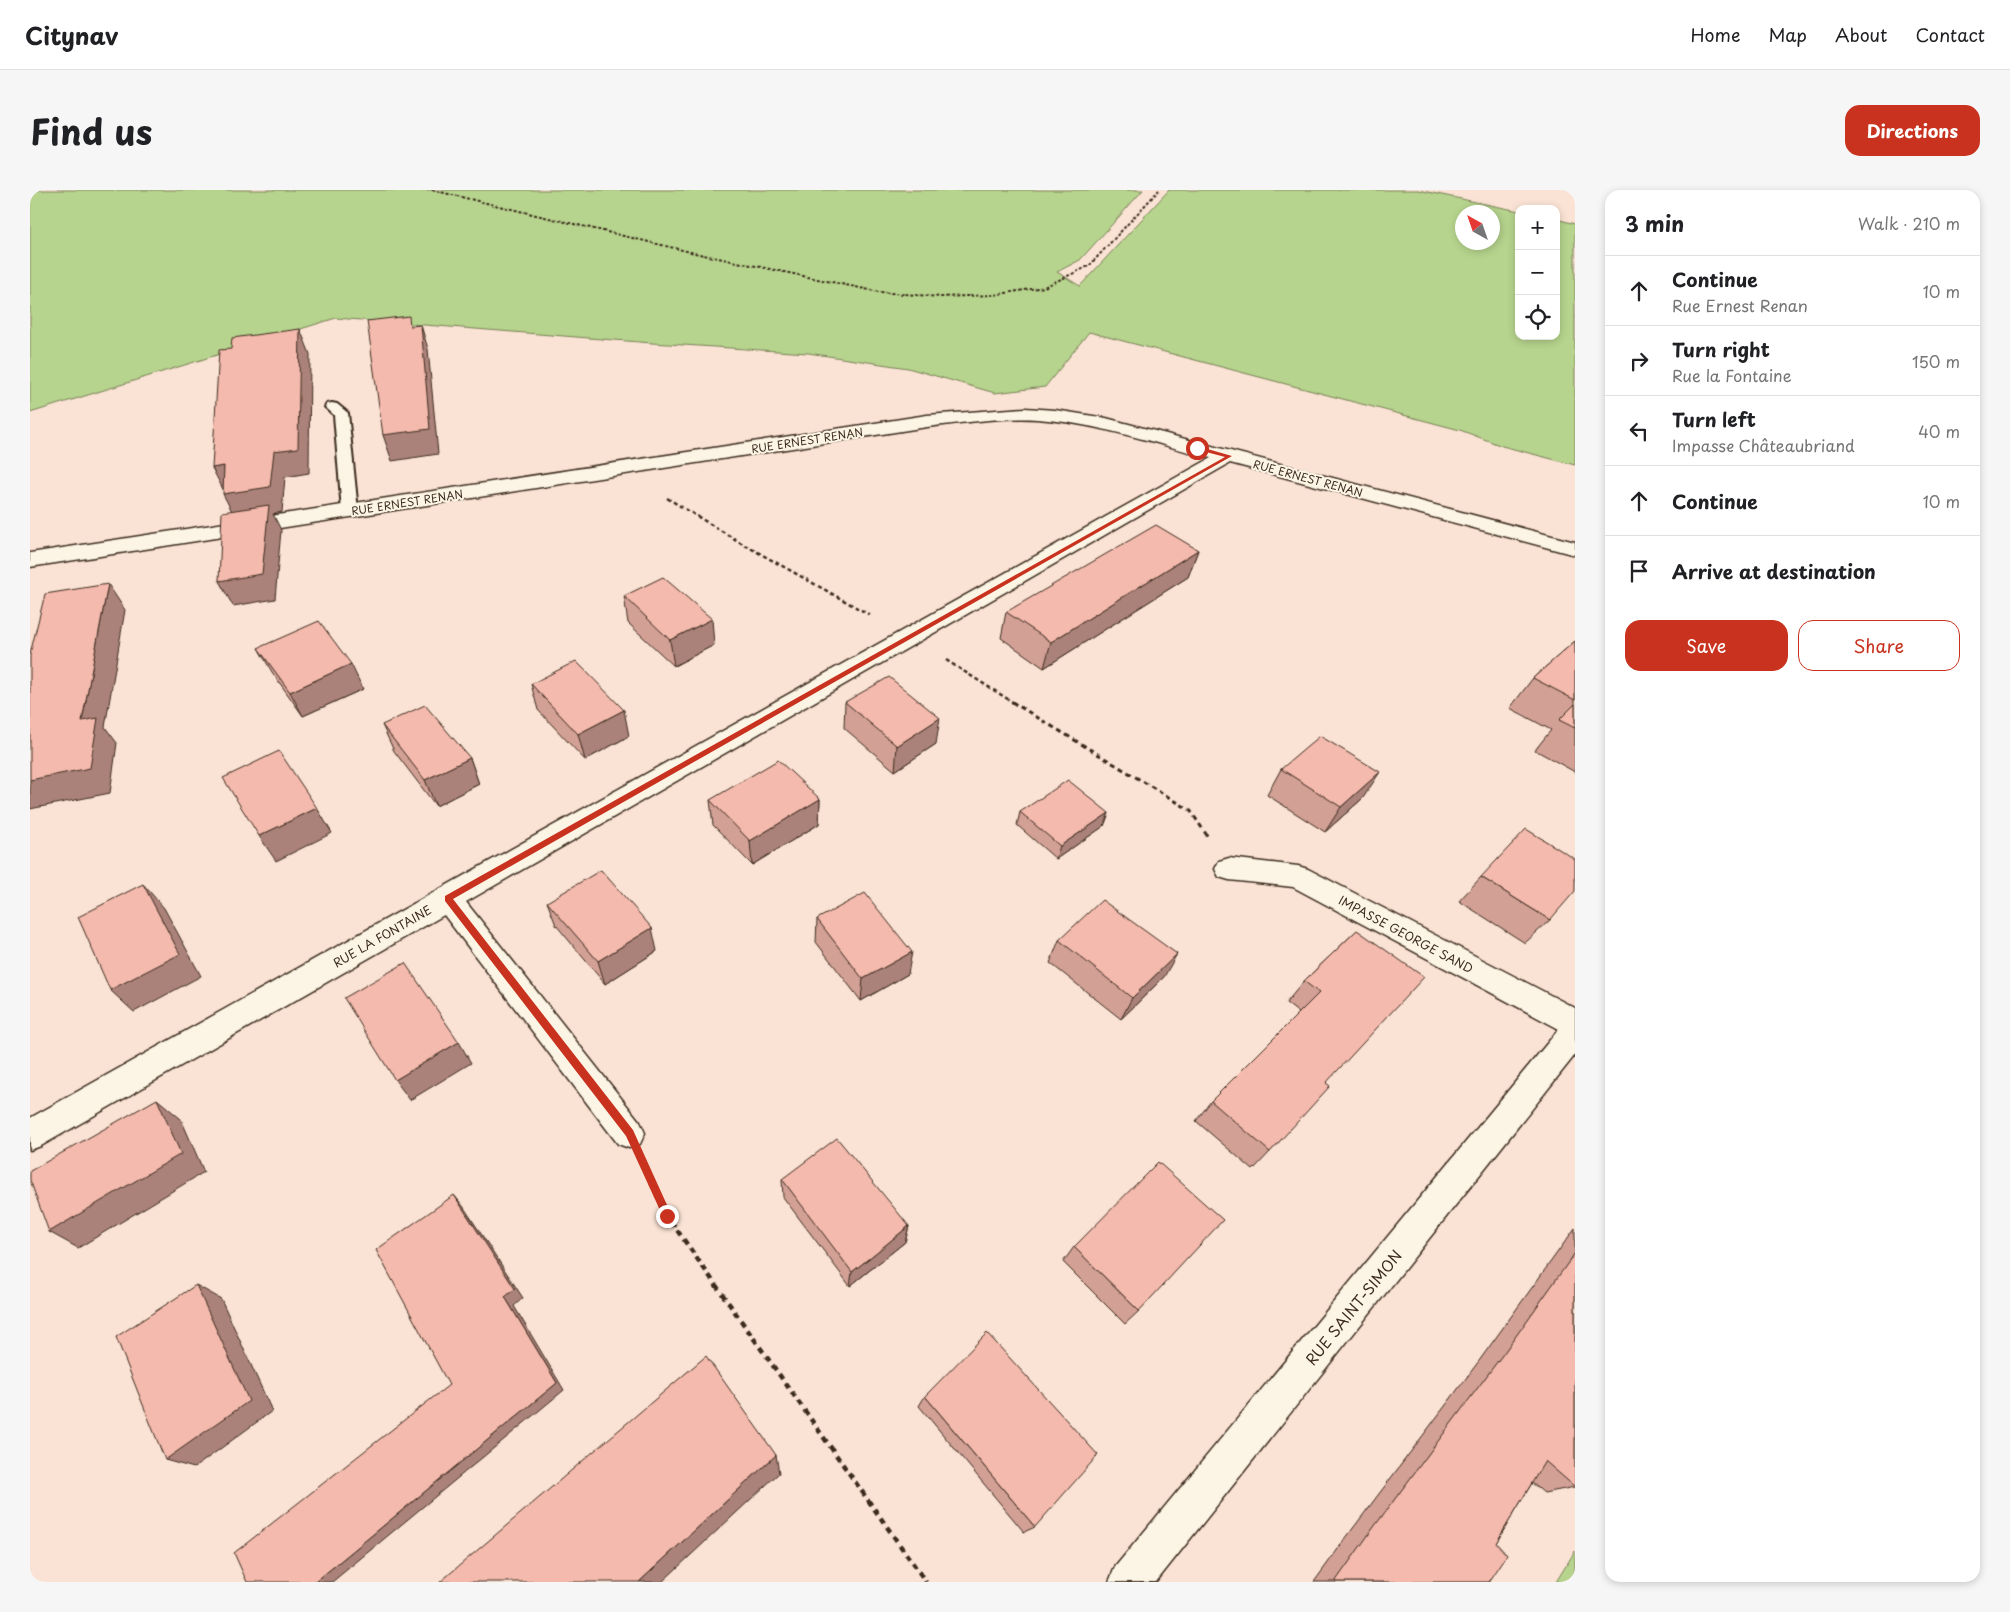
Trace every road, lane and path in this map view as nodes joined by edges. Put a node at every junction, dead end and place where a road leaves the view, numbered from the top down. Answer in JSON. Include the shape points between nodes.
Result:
{"nodes":[{"id":1,"x":432,"y":190,"type":"edge"},
{"id":2,"x":1159,"y":190,"type":"edge"},
{"id":3,"x":332,"y":407,"type":"dead end"},
{"id":4,"x":1229,"y":456,"type":"junction"},
{"id":5,"x":350,"y":512,"type":"junction"},
{"id":6,"x":1575,"y":549,"type":"edge"},
{"id":7,"x":30,"y":560,"type":"edge"},
{"id":8,"x":1229,"y":869,"type":"dead end"},
{"id":9,"x":448,"y":898,"type":"junction"},
{"id":10,"x":1575,"y":1023,"type":"edge"},
{"id":11,"x":1575,"y":1032,"type":"edge"},
{"id":12,"x":629,"y":1133,"type":"joint"},
{"id":13,"x":30,"y":1136,"type":"edge"},
{"id":14,"x":926,"y":1582,"type":"edge"},
{"id":15,"x":1130,"y":1582,"type":"edge"}],
"edges":[{"from":1,"to":2,"type":"path","via":[[699,254],[879,292],[942,297],[993,296],[1044,286],[1089,266]]},
{"from":3,"to":5,"type":"lane","via":[[341,414]]},
{"from":4,"to":5,"type":"street","name":"RUE ERNEST RENAN","via":[[1098,422],[1026,413],[987,414]]},
{"from":4,"to":6,"type":"street","name":"RUE ERNEST RENAN"},
{"from":4,"to":9,"type":"street","name":"RUE LA FONTAINE"},
{"from":5,"to":7,"type":"street","name":"RUE ERNEST RENAN"},
{"from":8,"to":10,"type":"street","name":"IMPASSE GEORGE SAND","via":[[1298,877]]},
{"from":9,"to":12,"type":"street"},
{"from":9,"to":13,"type":"street","name":"RUE LA FONTAINE"},
{"from":11,"to":15,"type":"street","name":"RUE SAINT-SIMON"},
{"from":12,"to":14,"type":"path","via":[[667,1216]]}]}
